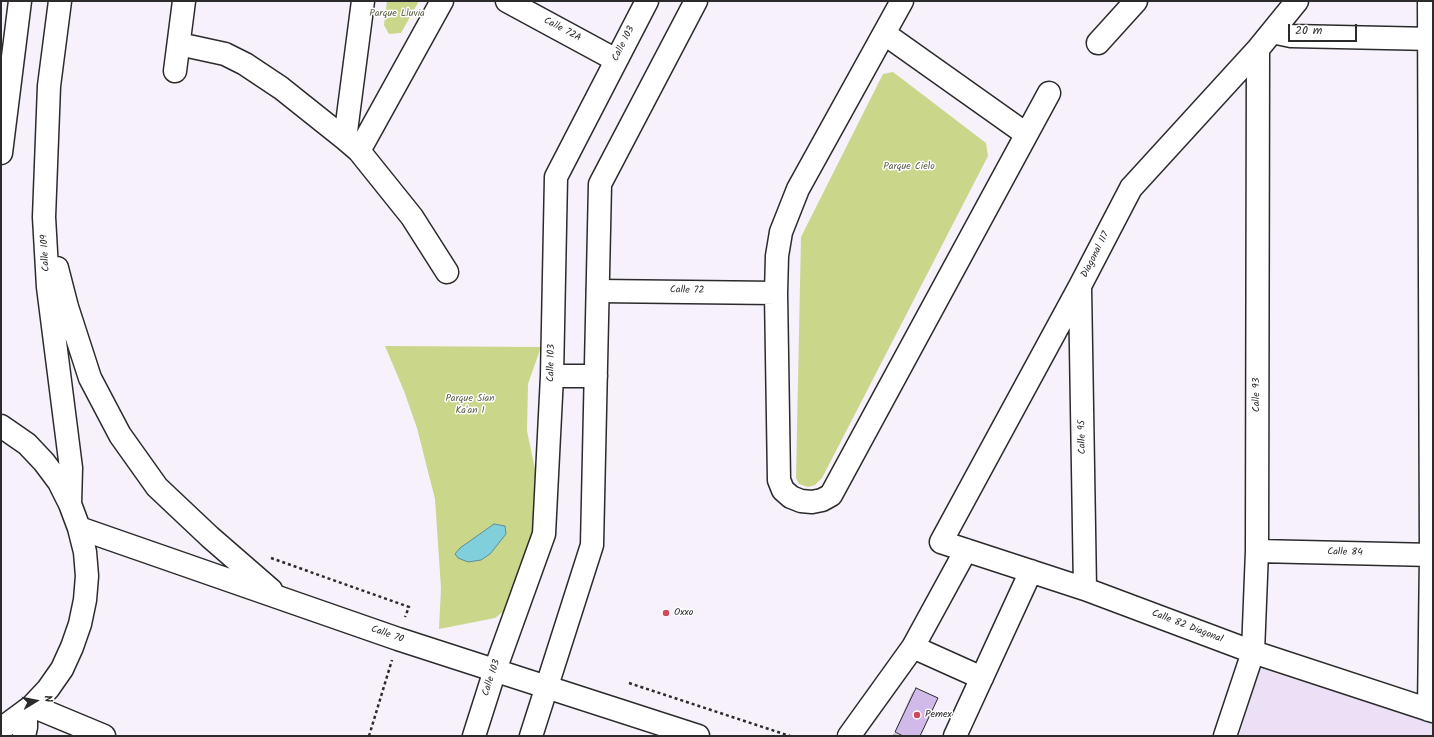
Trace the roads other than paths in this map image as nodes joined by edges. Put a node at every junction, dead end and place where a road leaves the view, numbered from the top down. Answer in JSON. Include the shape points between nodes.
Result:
{"nodes":[{"id":1,"x":20,"y":1,"type":"edge"},
{"id":2,"x":60,"y":1,"type":"edge"},
{"id":3,"x":184,"y":1,"type":"edge"},
{"id":4,"x":363,"y":1,"type":"edge"},
{"id":5,"x":442,"y":1,"type":"edge"},
{"id":6,"x":507,"y":1,"type":"edge"},
{"id":7,"x":647,"y":1,"type":"edge"},
{"id":8,"x":695,"y":1,"type":"edge"},
{"id":9,"x":902,"y":1,"type":"edge"},
{"id":10,"x":1136,"y":1,"type":"edge"},
{"id":11,"x":1297,"y":1,"type":"edge"},
{"id":12,"x":1429,"y":1,"type":"edge"},
{"id":13,"x":1272,"y":32,"type":"junction"},
{"id":14,"x":885,"y":34,"type":"junction"},
{"id":15,"x":1431,"y":39,"type":"edge"},
{"id":16,"x":1098,"y":43,"type":"dead end"},
{"id":17,"x":179,"y":44,"type":"junction"},
{"id":18,"x":1258,"y":49,"type":"junction"},
{"id":19,"x":616,"y":60,"type":"junction"},
{"id":20,"x":175,"y":71,"type":"dead end"},
{"id":21,"x":1049,"y":93,"type":"dead end"},
{"id":22,"x":1026,"y":134,"type":"junction"},
{"id":23,"x":352,"y":145,"type":"junction"},
{"id":24,"x":1,"y":152,"type":"edge"},
{"id":25,"x":44,"y":217,"type":"junction"},
{"id":26,"x":447,"y":272,"type":"dead end"},
{"id":27,"x":1080,"y":286,"type":"junction"},
{"id":28,"x":598,"y":291,"type":"junction"},
{"id":29,"x":776,"y":293,"type":"junction"},
{"id":30,"x":552,"y":376,"type":"junction"},
{"id":31,"x":596,"y":376,"type":"junction"},
{"id":32,"x":1,"y":426,"type":"edge"},
{"id":33,"x":70,"y":504,"type":"junction"},
{"id":34,"x":79,"y":528,"type":"junction"},
{"id":35,"x":941,"y":542,"type":"joint"},
{"id":36,"x":966,"y":550,"type":"junction"},
{"id":37,"x":1257,"y":551,"type":"junction"},
{"id":38,"x":1432,"y":554,"type":"edge"},
{"id":39,"x":1031,"y":571,"type":"junction"},
{"id":40,"x":1085,"y":589,"type":"junction"},
{"id":41,"x":280,"y":598,"type":"junction"},
{"id":42,"x":913,"y":647,"type":"junction"},
{"id":43,"x":1253,"y":652,"type":"junction"},
{"id":44,"x":494,"y":670,"type":"junction"},
{"id":45,"x":982,"y":678,"type":"junction"},
{"id":46,"x":547,"y":687,"type":"junction"},
{"id":47,"x":29,"y":708,"type":"junction"},
{"id":48,"x":1431,"y":710,"type":"edge"},
{"id":49,"x":1,"y":729,"type":"edge"},
{"id":50,"x":24,"y":736,"type":"edge"},
{"id":51,"x":104,"y":736,"type":"edge"},
{"id":52,"x":474,"y":736,"type":"edge"},
{"id":53,"x":531,"y":736,"type":"edge"},
{"id":54,"x":698,"y":736,"type":"edge"},
{"id":55,"x":849,"y":736,"type":"edge"},
{"id":56,"x":955,"y":736,"type":"edge"},
{"id":57,"x":1225,"y":736,"type":"edge"}],
"edges":[{"from":1,"to":24,"type":"street"},
{"from":2,"to":25,"type":"street","name":"Calle 109","via":[[49,86]]},
{"from":3,"to":17,"type":"street"},
{"from":4,"to":23,"type":"street"},
{"from":5,"to":23,"type":"street"},
{"from":6,"to":19,"type":"street","name":"Calle 72A"},
{"from":7,"to":19,"type":"street","name":"Calle 103"},
{"from":8,"to":28,"type":"street","via":[[600,184]]},
{"from":9,"to":14,"type":"street"},
{"from":10,"to":16,"type":"street"},
{"from":11,"to":13,"type":"street","name":"Diagonal 117"},
{"from":12,"to":15,"type":"street"},
{"from":13,"to":15,"type":"street","via":[[1291,36]]},
{"from":13,"to":18,"type":"street","name":"Diagonal 117"},
{"from":14,"to":22,"type":"street"},
{"from":14,"to":29,"type":"street","via":[[787,212],[777,256]]},
{"from":15,"to":38,"type":"street"},
{"from":17,"to":20,"type":"street"},
{"from":17,"to":23,"type":"street","via":[[225,54],[245,64],[282,88]]},
{"from":18,"to":27,"type":"street","name":"Diagonal 117","via":[[1131,188]]},
{"from":18,"to":37,"type":"street","name":"Calle 93"},
{"from":19,"to":30,"type":"street","name":"Calle 103","via":[[556,177]]},
{"from":21,"to":22,"type":"street"},
{"from":22,"to":29,"type":"street","via":[[831,495],[812,502],[791,497],[783,490],[779,480]]},
{"from":23,"to":26,"type":"street","via":[[412,217]]},
{"from":25,"to":33,"type":"street","name":"Calle 109","via":[[48,287],[71,468]]},
{"from":25,"to":41,"type":"street","via":[[67,307],[90,378],[120,435],[157,487]]},
{"from":27,"to":35,"type":"street","name":"Diagonal 117"},
{"from":27,"to":40,"type":"street","name":"Calle 95"},
{"from":28,"to":29,"type":"street","name":"Calle 72"},
{"from":28,"to":31,"type":"street"},
{"from":30,"to":31,"type":"street"},
{"from":30,"to":44,"type":"street","name":"Calle 103","via":[[544,534]]},
{"from":31,"to":46,"type":"street","via":[[592,544]]},
{"from":32,"to":33,"type":"street","via":[[27,444],[44,462],[59,482]]},
{"from":33,"to":34,"type":"street"},
{"from":34,"to":41,"type":"street","name":"Calle 70"},
{"from":34,"to":47,"type":"street","via":[[87,576],[80,624],[62,669],[48,689]]},
{"from":35,"to":36,"type":"street","name":"Calle 82 Diagonal"},
{"from":36,"to":39,"type":"street","name":"Calle 82 Diagonal"},
{"from":36,"to":42,"type":"street"},
{"from":37,"to":38,"type":"street","name":"Calle 84"},
{"from":37,"to":43,"type":"street","name":"Calle 93"},
{"from":38,"to":48,"type":"street"},
{"from":39,"to":40,"type":"street","name":"Calle 82 Diagonal"},
{"from":39,"to":45,"type":"street"},
{"from":40,"to":43,"type":"street","name":"Calle 82 Diagonal"},
{"from":41,"to":44,"type":"street","name":"Calle 70","via":[[398,640]]},
{"from":42,"to":45,"type":"street"},
{"from":42,"to":55,"type":"street"},
{"from":43,"to":48,"type":"street","name":"Calle 82 Diagonal"},
{"from":43,"to":57,"type":"street","name":"Calle 93"},
{"from":44,"to":46,"type":"street","name":"Calle 70"},
{"from":44,"to":52,"type":"street","name":"Calle 103"},
{"from":45,"to":56,"type":"street"},
{"from":46,"to":53,"type":"street"},
{"from":46,"to":54,"type":"street","name":"Calle 70"},
{"from":47,"to":49,"type":"street"},
{"from":47,"to":50,"type":"street"},
{"from":47,"to":51,"type":"street"}]}
